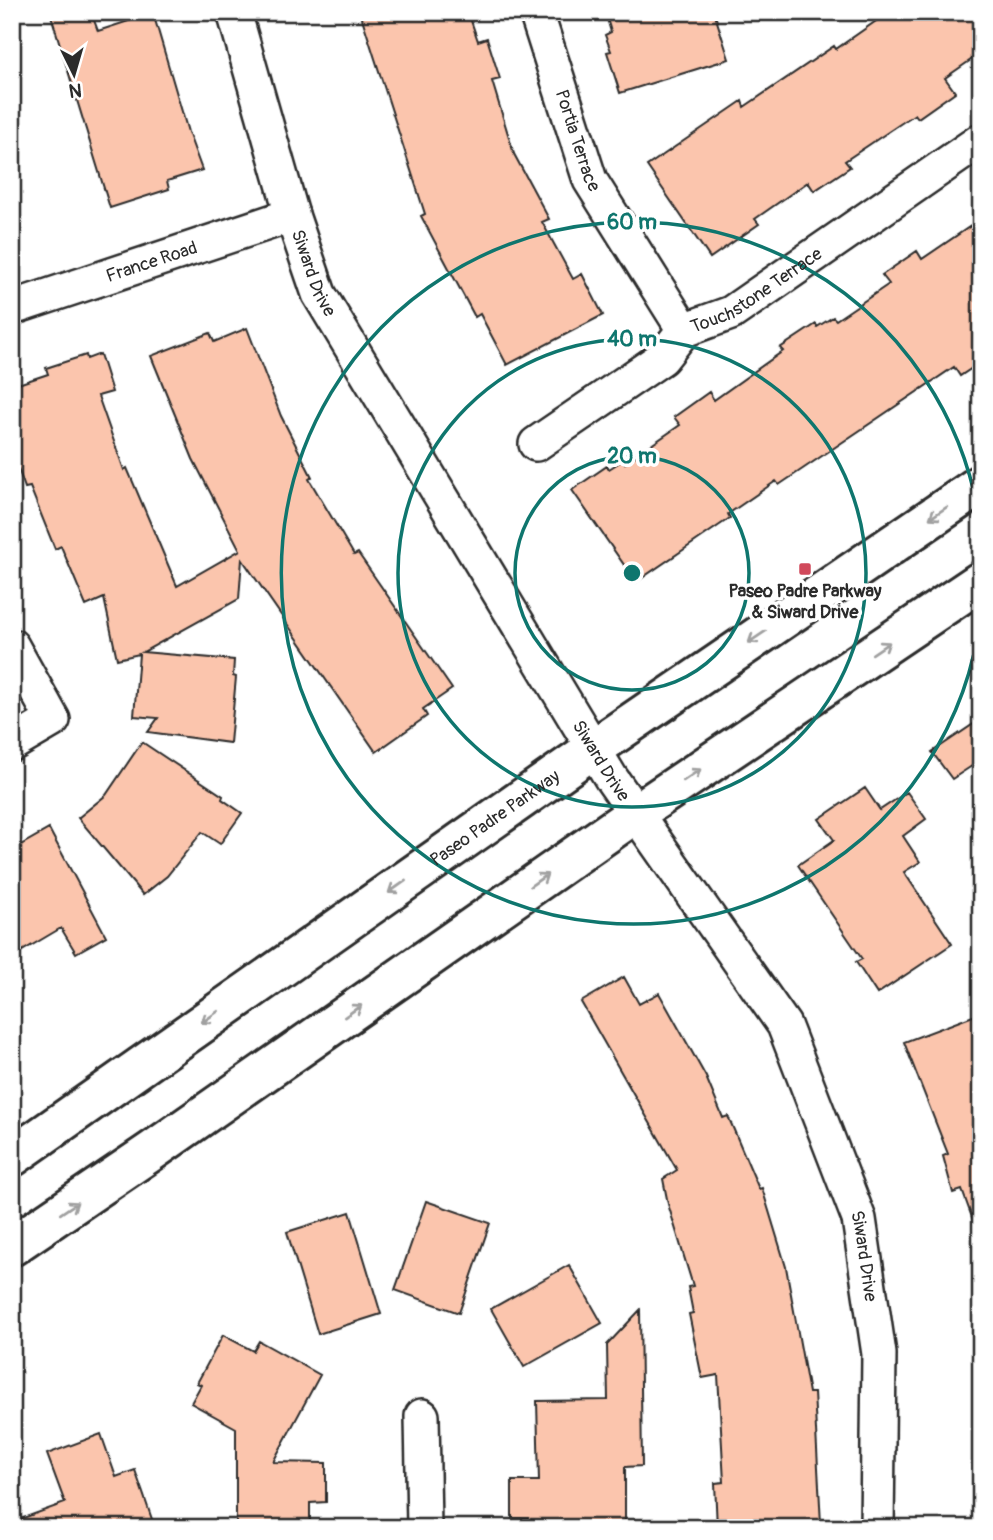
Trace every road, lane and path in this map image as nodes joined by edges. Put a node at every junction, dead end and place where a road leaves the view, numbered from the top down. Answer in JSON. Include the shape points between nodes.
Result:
{"nodes":[{"id":1,"x":234,"y":12,"type":"edge"},
{"id":2,"x":536,"y":12,"type":"edge"},
{"id":3,"x":981,"y":140,"type":"edge"},
{"id":4,"x":292,"y":215,"type":"junction"},
{"id":5,"x":12,"y":308,"type":"edge"},
{"id":6,"x":684,"y":330,"type":"junction"},
{"id":7,"x":536,"y":444,"type":"dead end"},
{"id":8,"x":981,"y":484,"type":"edge"},
{"id":9,"x":981,"y":581,"type":"edge"},
{"id":10,"x":12,"y":646,"type":"edge"},
{"id":11,"x":12,"y":744,"type":"edge"},
{"id":12,"x":593,"y":749,"type":"junction"},
{"id":13,"x":636,"y":813,"type":"junction"},
{"id":14,"x":12,"y":1157,"type":"edge"},
{"id":15,"x":12,"y":1246,"type":"edge"},
{"id":16,"x":422,"y":1416,"type":"dead end"},
{"id":17,"x":424,"y":1528,"type":"edge"},
{"id":18,"x":877,"y":1528,"type":"edge"}],
"edges":[{"from":1,"to":4,"type":"street","name":"Siward Drive"},
{"from":2,"to":6,"type":"street","name":"Portia Terrace","via":[[590,180]]},
{"from":3,"to":6,"type":"street","name":"Touchstone Terrace","via":[[731,313]]},
{"from":4,"to":5,"type":"street","name":"France Road"},
{"from":4,"to":12,"type":"street","name":"Siward Drive","via":[[319,294]]},
{"from":6,"to":7,"type":"street","name":"Touchstone Terrace","via":[[662,358]]},
{"from":8,"to":12,"type":"main road","name":"Paseo Padre Parkway","one_way":true},
{"from":13,"to":9,"type":"main road","one_way":true},
{"from":10,"to":11,"type":"street","via":[[53,720]]},
{"from":12,"to":13,"type":"street","name":"Siward Drive"},
{"from":12,"to":14,"type":"main road","name":"Paseo Padre Parkway","one_way":true},
{"from":15,"to":13,"type":"main road","one_way":true},
{"from":13,"to":18,"type":"street","name":"Siward Drive","via":[[784,1025],[859,1219],[879,1354]]},
{"from":16,"to":17,"type":"street"}]}
